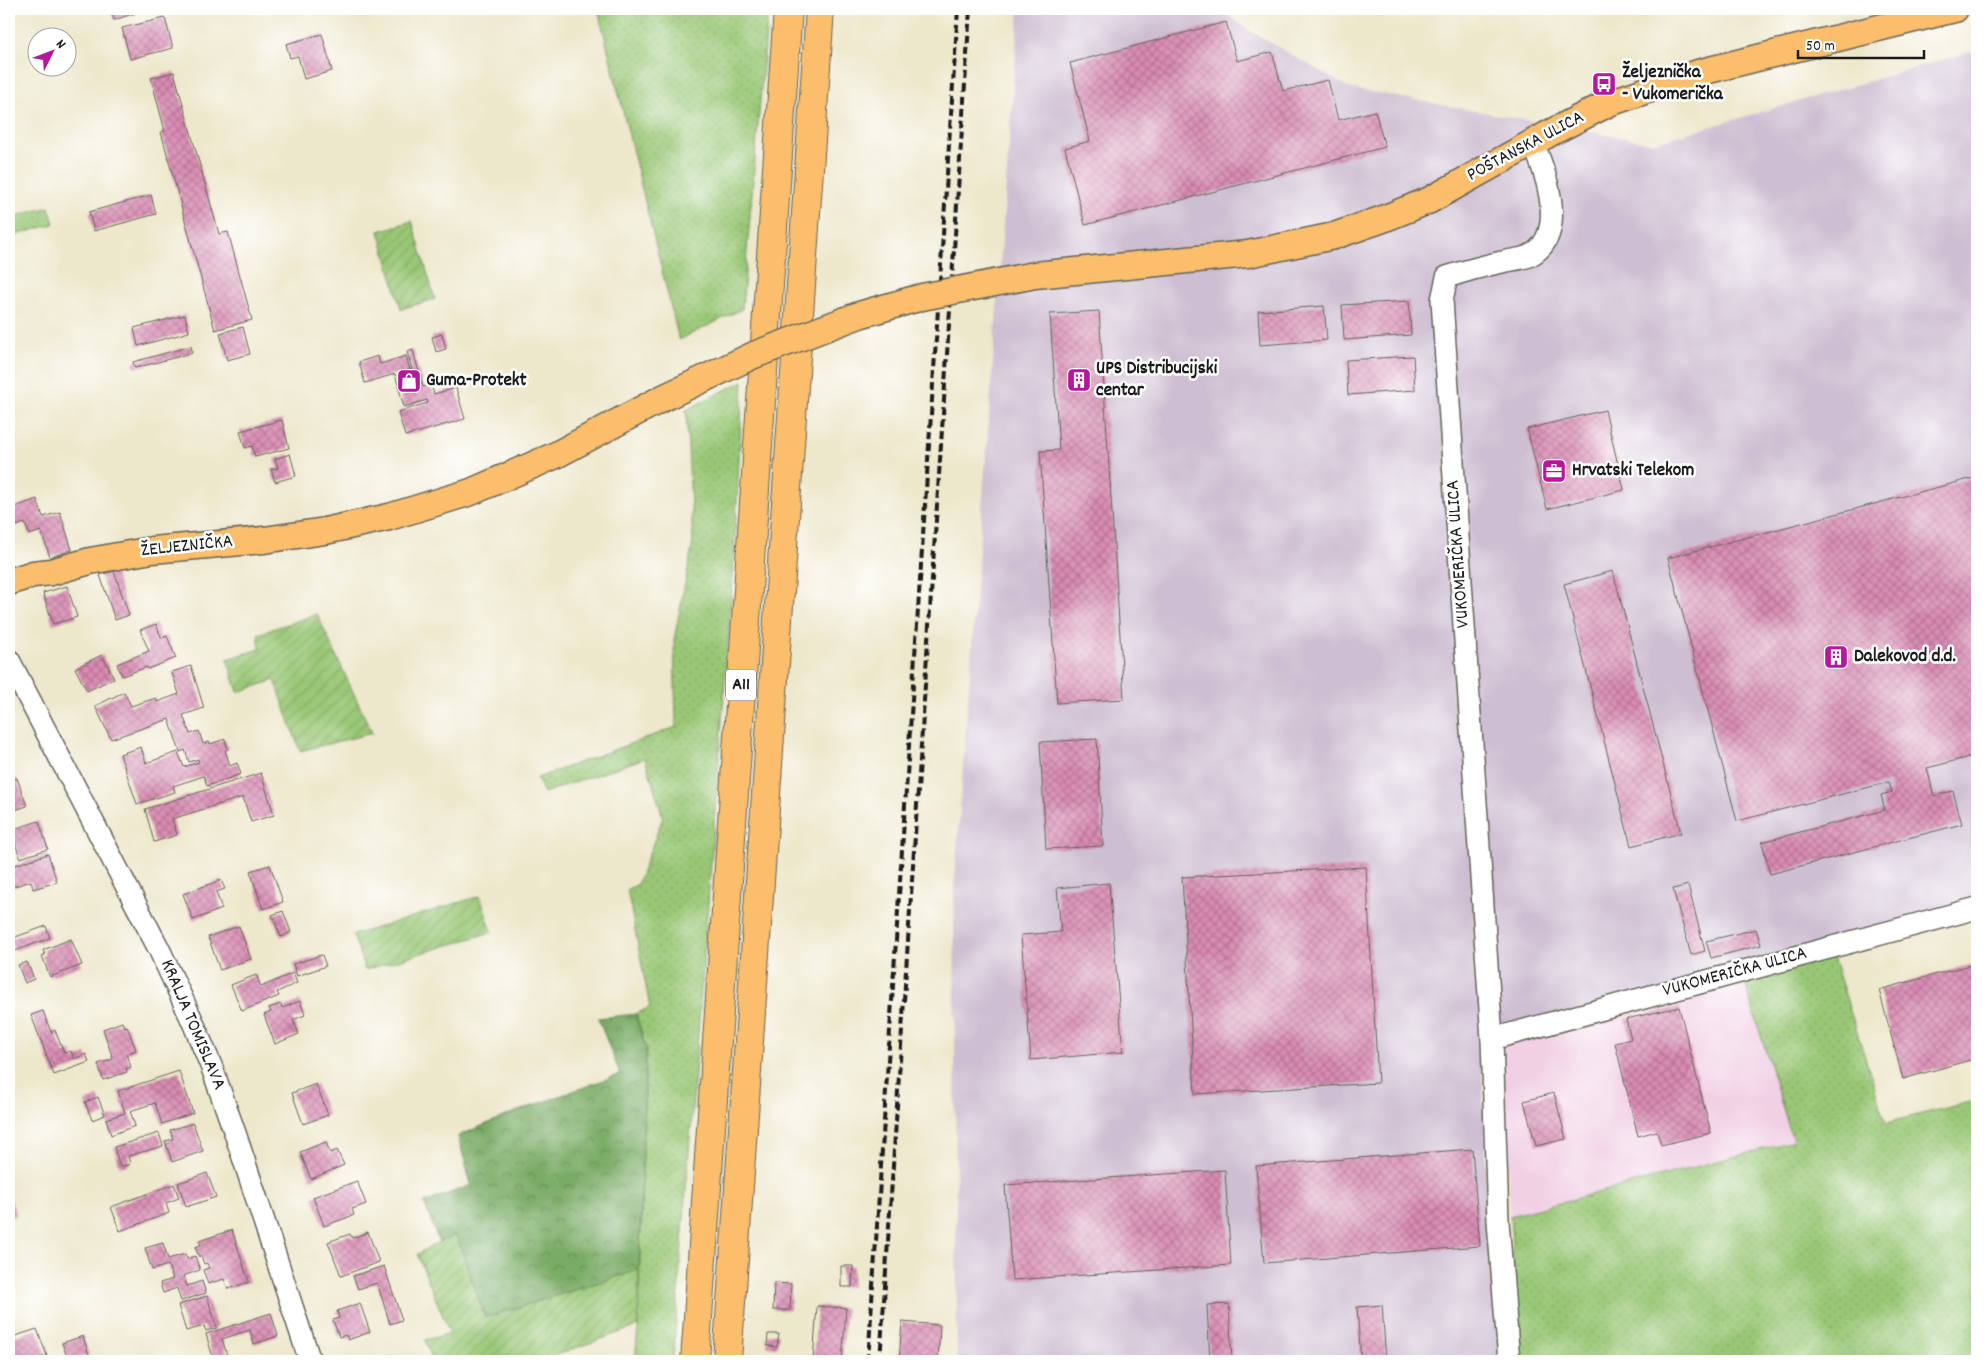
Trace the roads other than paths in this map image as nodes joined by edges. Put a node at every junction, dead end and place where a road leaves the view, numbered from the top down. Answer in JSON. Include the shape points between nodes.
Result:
{"nodes":[{"id":1,"x":788,"y":9,"type":"edge"},
{"id":2,"x":820,"y":9,"type":"edge"},
{"id":3,"x":1955,"y":9,"type":"edge"},
{"id":4,"x":1533,"y":143,"type":"junction"},
{"id":5,"x":325,"y":531,"type":"joint"},
{"id":6,"x":51,"y":572,"type":"junction"},
{"id":7,"x":9,"y":582,"type":"edge"},
{"id":8,"x":9,"y":592,"type":"edge"},
{"id":9,"x":9,"y":660,"type":"edge"},
{"id":10,"x":9,"y":673,"type":"edge"},
{"id":11,"x":33,"y":705,"type":"junction"},
{"id":12,"x":1977,"y":908,"type":"edge"},
{"id":13,"x":1492,"y":1039,"type":"junction"},
{"id":14,"x":310,"y":1361,"type":"edge"},
{"id":15,"x":695,"y":1361,"type":"edge"},
{"id":16,"x":727,"y":1361,"type":"edge"},
{"id":17,"x":1509,"y":1361,"type":"edge"}],
"edges":[{"from":1,"to":15,"type":"highway","number":"A11"},
{"from":2,"to":16,"type":"highway","number":"A11"},
{"from":3,"to":4,"type":"main road","name":"POŠTANSKA ULICA","via":[[1674,80],[1609,103]]},
{"from":4,"to":5,"type":"main road","name":"POŠTANSKA ULICA","bridge":true,"via":[[1430,200],[1334,236],[1248,254],[1035,274],[922,297],[860,315],[745,359],[556,455],[471,492],[390,517]]},
{"from":4,"to":13,"type":"street","name":"VUKOMERIČKA ULICA","via":[[1544,170],[1550,198],[1552,223],[1544,243],[1529,256],[1447,277],[1442,300]]},
{"from":5,"to":6,"type":"main road","name":"ŽELJEZNIČKA","via":[[152,550]]},
{"from":6,"to":7,"type":"main road","name":"ŽELJEZNIČKA"},
{"from":6,"to":8,"type":"main road","name":"ŽELJEZNIČKA"},
{"from":9,"to":11,"type":"street","name":"KRALJA TOMISLAVA"},
{"from":10,"to":11,"type":"street","name":"KRALJA TOMISLAVA"},
{"from":11,"to":14,"type":"street","name":"KRALJA TOMISLAVA","via":[[155,941],[196,1028],[236,1136]]},
{"from":12,"to":13,"type":"street","name":"VUKOMERIČKA ULICA"},
{"from":13,"to":17,"type":"street","name":"VUKOMERIČKA ULICA","via":[[1498,1222]]}]}
